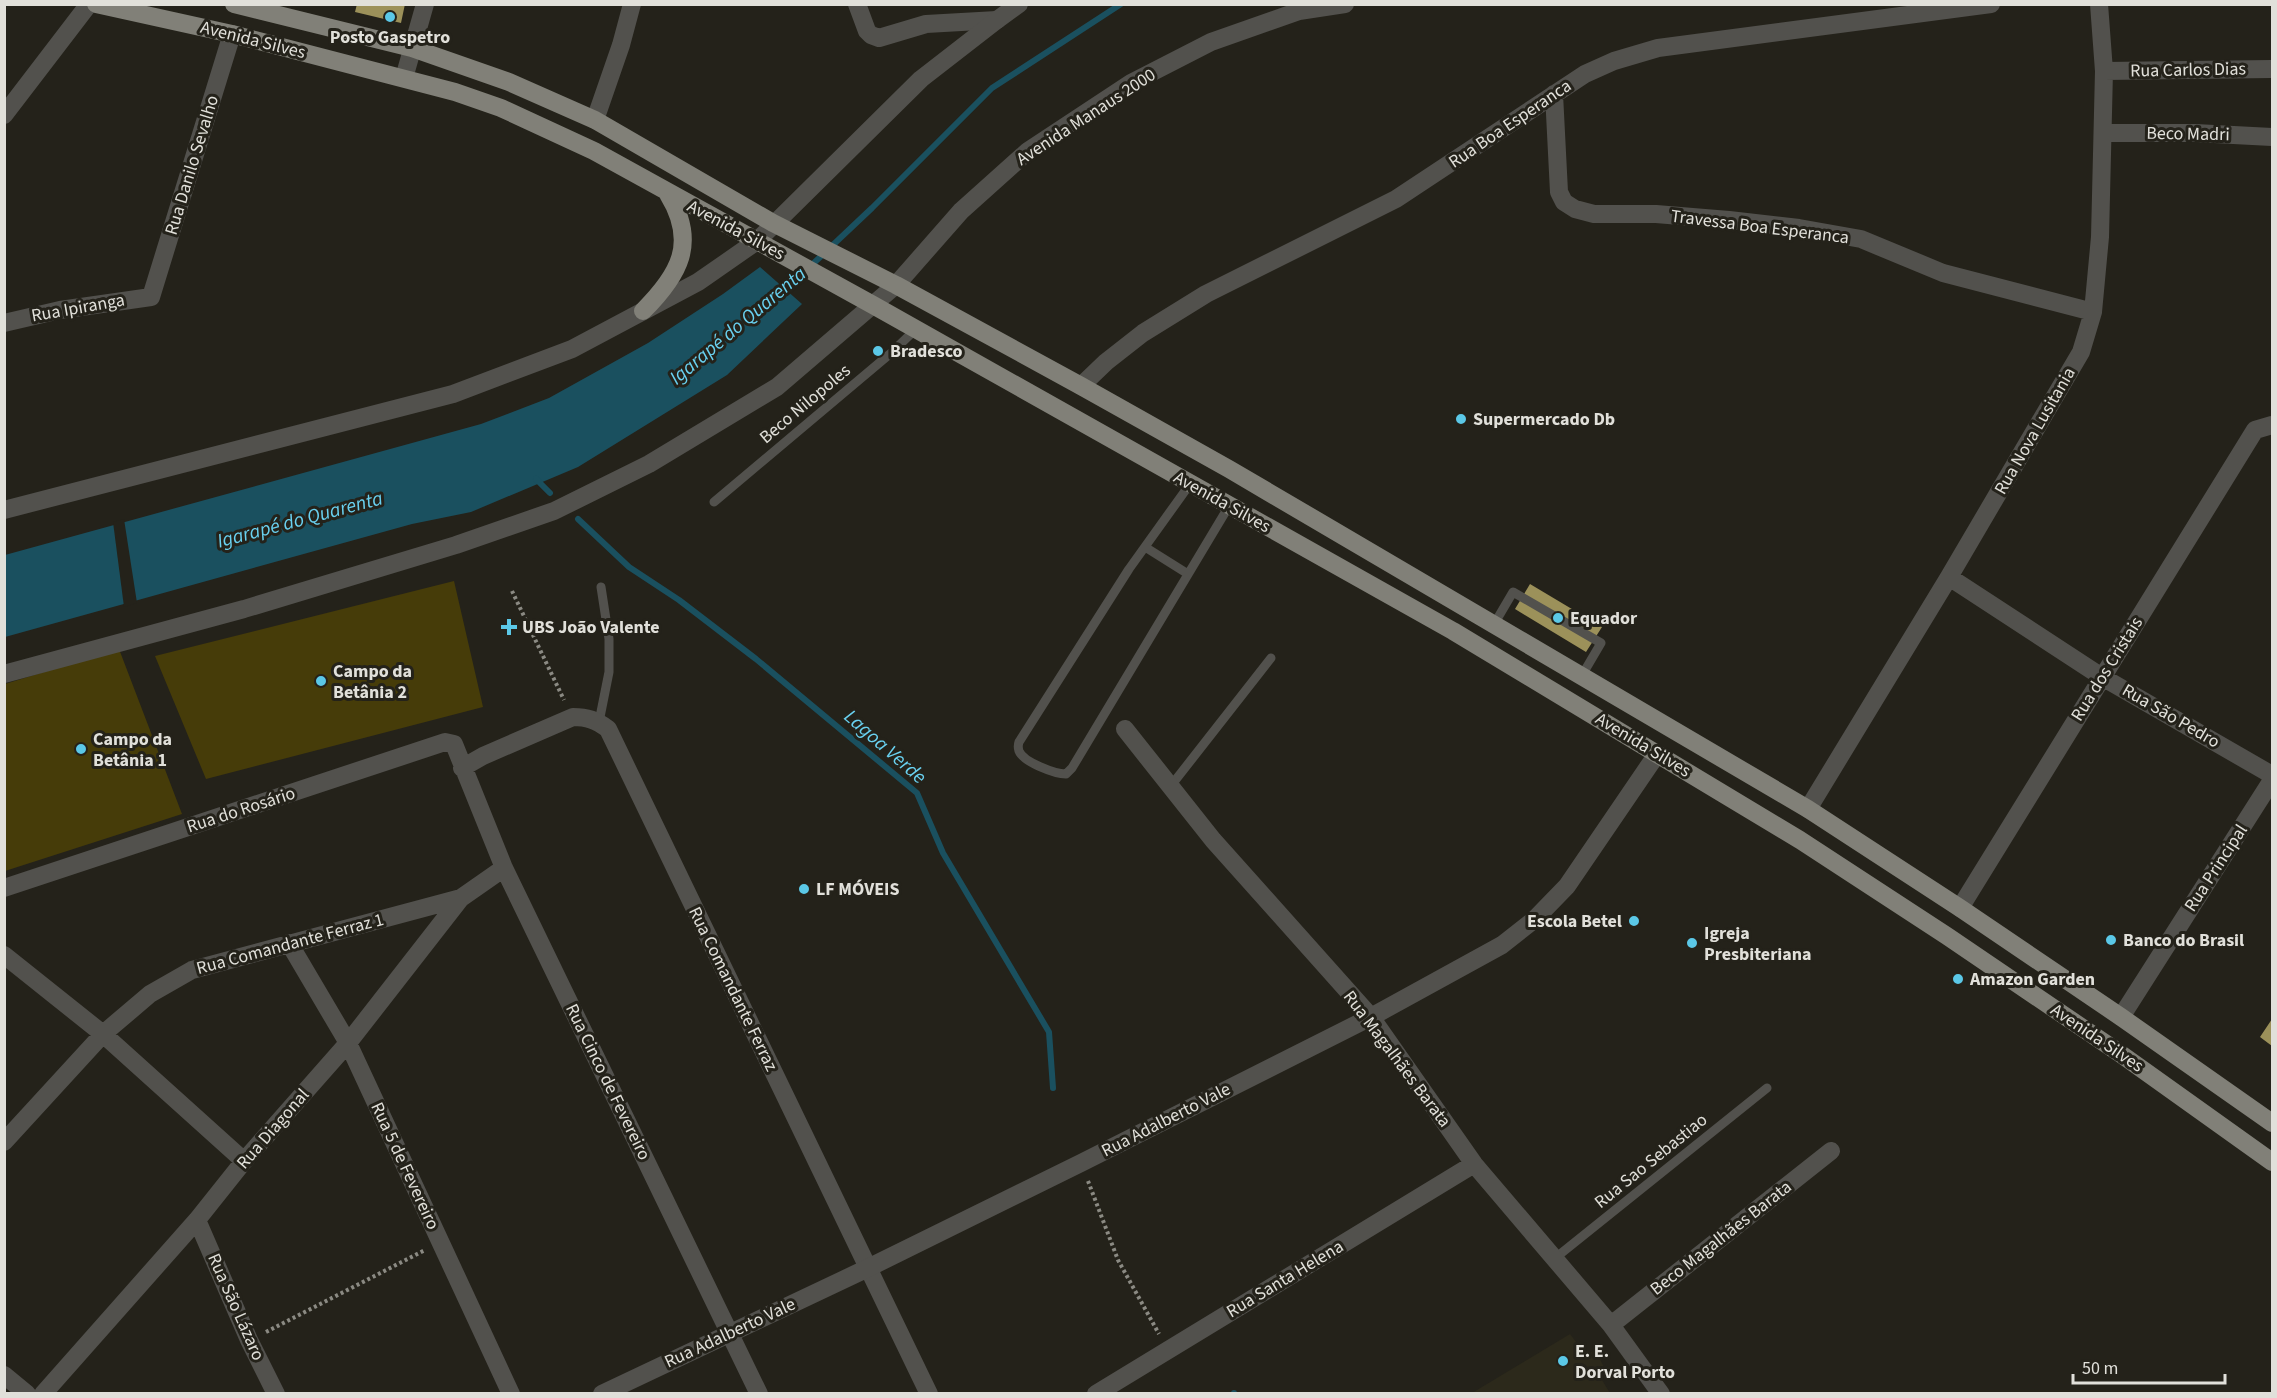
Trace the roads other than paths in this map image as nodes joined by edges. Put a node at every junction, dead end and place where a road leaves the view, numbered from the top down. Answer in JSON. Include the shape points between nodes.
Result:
{"nodes":[{"id":1,"x":89,"y":4,"type":"edge"},
{"id":2,"x":96,"y":4,"type":"edge"},
{"id":3,"x":425,"y":4,"type":"edge"},
{"id":4,"x":632,"y":4,"type":"edge"},
{"id":5,"x":857,"y":4,"type":"edge"},
{"id":6,"x":1019,"y":4,"type":"edge"},
{"id":7,"x":1345,"y":4,"type":"edge"},
{"id":8,"x":1991,"y":4,"type":"edge"},
{"id":9,"x":2099,"y":4,"type":"edge"},
{"id":10,"x":239,"y":5,"type":"edge"},
{"id":11,"x":996,"y":20,"type":"junction"},
{"id":12,"x":232,"y":34,"type":"junction"},
{"id":13,"x":412,"y":48,"type":"junction"},
{"id":14,"x":2272,"y":69,"type":"edge"},
{"id":15,"x":2104,"y":71,"type":"junction"},
{"id":16,"x":404,"y":78,"type":"junction"},
{"id":17,"x":1554,"y":94,"type":"junction"},
{"id":18,"x":4,"y":115,"type":"edge"},
{"id":19,"x":595,"y":120,"type":"junction"},
{"id":20,"x":2104,"y":133,"type":"junction"},
{"id":21,"x":2272,"y":137,"type":"edge"},
{"id":22,"x":668,"y":193,"type":"junction"},
{"id":23,"x":779,"y":225,"type":"junction"},
{"id":24,"x":764,"y":245,"type":"junction"},
{"id":25,"x":896,"y":285,"type":"junction"},
{"id":26,"x":151,"y":297,"type":"joint"},
{"id":27,"x":873,"y":305,"type":"junction"},
{"id":28,"x":643,"y":311,"type":"junction"},
{"id":29,"x":2093,"y":312,"type":"junction"},
{"id":30,"x":4,"y":323,"type":"edge"},
{"id":31,"x":916,"y":329,"type":"junction"},
{"id":32,"x":1081,"y":386,"type":"junction"},
{"id":33,"x":2272,"y":425,"type":"edge"},
{"id":34,"x":1190,"y":484,"type":"junction"},
{"id":35,"x":714,"y":502,"type":"dead end"},
{"id":36,"x":1229,"y":506,"type":"junction"},
{"id":37,"x":4,"y":510,"type":"edge"},
{"id":38,"x":1145,"y":547,"type":"junction"},
{"id":39,"x":1188,"y":574,"type":"junction"},
{"id":40,"x":1949,"y":577,"type":"junction"},
{"id":41,"x":601,"y":587,"type":"dead end"},
{"id":42,"x":1493,"y":626,"type":"junction"},
{"id":43,"x":1271,"y":658,"type":"dead end"},
{"id":44,"x":4,"y":674,"type":"edge"},
{"id":45,"x":2102,"y":676,"type":"junction"},
{"id":46,"x":1581,"y":677,"type":"junction"},
{"id":47,"x":599,"y":722,"type":"junction"},
{"id":48,"x":1125,"y":729,"type":"dead end"},
{"id":49,"x":1657,"y":754,"type":"junction"},
{"id":50,"x":462,"y":768,"type":"junction"},
{"id":51,"x":2272,"y":775,"type":"edge"},
{"id":52,"x":2272,"y":780,"type":"edge"},
{"id":53,"x":1170,"y":787,"type":"junction"},
{"id":54,"x":1808,"y":809,"type":"junction"},
{"id":55,"x":504,"y":868,"type":"junction"},
{"id":56,"x":4,"y":888,"type":"edge"},
{"id":57,"x":461,"y":898,"type":"junction"},
{"id":58,"x":1960,"y":908,"type":"junction"},
{"id":59,"x":289,"y":943,"type":"junction"},
{"id":60,"x":4,"y":955,"type":"edge"},
{"id":61,"x":1371,"y":1017,"type":"junction"},
{"id":62,"x":2121,"y":1017,"type":"junction"},
{"id":63,"x":103,"y":1034,"type":"junction"},
{"id":64,"x":348,"y":1043,"type":"junction"},
{"id":65,"x":1767,"y":1088,"type":"dead end"},
{"id":66,"x":2272,"y":1123,"type":"edge"},
{"id":67,"x":4,"y":1142,"type":"edge"},
{"id":68,"x":1831,"y":1151,"type":"dead end"},
{"id":69,"x":244,"y":1161,"type":"junction"},
{"id":70,"x":2272,"y":1162,"type":"edge"},
{"id":71,"x":1474,"y":1164,"type":"junction"},
{"id":72,"x":197,"y":1220,"type":"junction"},
{"id":73,"x":1554,"y":1259,"type":"junction"},
{"id":74,"x":868,"y":1268,"type":"junction"},
{"id":75,"x":1611,"y":1325,"type":"junction"},
{"id":76,"x":729,"y":1334,"type":"junction"},
{"id":77,"x":4,"y":1375,"type":"edge"},
{"id":78,"x":27,"y":1394,"type":"edge"},
{"id":79,"x":43,"y":1394,"type":"edge"},
{"id":80,"x":276,"y":1394,"type":"edge"},
{"id":81,"x":511,"y":1394,"type":"edge"},
{"id":82,"x":602,"y":1394,"type":"edge"},
{"id":83,"x":759,"y":1394,"type":"edge"},
{"id":84,"x":929,"y":1394,"type":"edge"},
{"id":85,"x":1096,"y":1394,"type":"edge"},
{"id":86,"x":1661,"y":1394,"type":"edge"}],
"edges":[{"from":1,"to":18,"type":"street"},
{"from":2,"to":12,"type":"main road","name":"Avenida Silves"},
{"from":3,"to":13,"type":"street"},
{"from":4,"to":19,"type":"street"},
{"from":5,"to":11,"type":"street","via":[[867,31],[879,38],[926,24]]},
{"from":6,"to":11,"type":"street"},
{"from":7,"to":25,"type":"street","name":"Avenida Manaus 2000","via":[[1299,11],[1211,42],[1131,83],[1028,151],[961,211]]},
{"from":8,"to":17,"type":"street","name":"Rua Boa Esperanca","via":[[1658,48],[1614,61]]},
{"from":9,"to":15,"type":"street","name":"Rua Nova Lusitania"},
{"from":10,"to":13,"type":"main road","name":"Avenida Silves"},
{"from":11,"to":23,"type":"street","via":[[921,79]]},
{"from":12,"to":16,"type":"main road","name":"Avenida Silves"},
{"from":12,"to":26,"type":"street","name":"Rua Danilo Sevalho"},
{"from":13,"to":16,"type":"street"},
{"from":13,"to":19,"type":"main road","name":"Avenida Silves","via":[[509,82]]},
{"from":14,"to":15,"type":"street","name":"Rua Carlos Dias"},
{"from":15,"to":20,"type":"street","name":"Rua Nova Lusitania"},
{"from":16,"to":22,"type":"main road","name":"Avenida Silves","via":[[501,108],[594,151]]},
{"from":17,"to":29,"type":"street","name":"Travessa Boa Esperanca","via":[[1559,192],[1564,202],[1575,209],[1799,228],[1862,239],[1942,273]]},
{"from":17,"to":32,"type":"street","name":"Rua Boa Esperanca","via":[[1396,199],[1179,310],[1143,333]]},
{"from":19,"to":23,"type":"main road","name":"Avenida Silves"},
{"from":20,"to":21,"type":"street","name":"Beco Madri"},
{"from":20,"to":29,"type":"street","name":"Rua Nova Lusitania"},
{"from":22,"to":24,"type":"main road","name":"Avenida Silves"},
{"from":22,"to":28,"type":"main road","via":[[680,212],[684,235],[681,258],[663,291]]},
{"from":23,"to":24,"type":"street"},
{"from":23,"to":25,"type":"main road","name":"Avenida Silves"},
{"from":24,"to":27,"type":"main road","name":"Avenida Silves"},
{"from":24,"to":28,"type":"street"},
{"from":25,"to":27,"type":"street","name":"Avenida Manaus 2000"},
{"from":25,"to":32,"type":"main road","name":"Avenida Silves"},
{"from":26,"to":30,"type":"street","name":"Rua Ipiranga","via":[[60,310]]},
{"from":27,"to":31,"type":"main road","name":"Avenida Silves"},
{"from":27,"to":44,"type":"street","name":"Avenida Manaus 2000","via":[[777,387],[648,464],[554,511],[244,609]]},
{"from":28,"to":37,"type":"street","via":[[572,349],[453,394]]},
{"from":29,"to":40,"type":"street","name":"Rua Nova Lusitania","via":[[2081,352]]},
{"from":31,"to":34,"type":"main road","name":"Avenida Silves"},
{"from":31,"to":35,"type":"lane","name":"Beco Nilopoles"},
{"from":32,"to":42,"type":"main road","name":"Avenida Silves"},
{"from":33,"to":45,"type":"street","name":"Rua dos Cristais","via":[[2255,430]]},
{"from":34,"to":36,"type":"main road","name":"Avenida Silves"},
{"from":34,"to":38,"type":"lane"},
{"from":36,"to":39,"type":"lane"},
{"from":36,"to":49,"type":"main road","name":"Avenida Silves","via":[[1453,632]]},
{"from":38,"to":39,"type":"lane"},
{"from":38,"to":39,"type":"lane","via":[[1019,742],[1022,756],[1054,774],[1066,774],[1072,768]]},
{"from":40,"to":45,"type":"street","name":"Rua São Pedro"},
{"from":40,"to":54,"type":"street","name":"Rua Nova Lusitania"},
{"from":41,"to":47,"type":"lane","via":[[609,639],[609,672]]},
{"from":42,"to":46,"type":"main road","name":"Avenida Silves"},
{"from":42,"to":46,"type":"lane","via":[[1513,592],[1601,642]]},
{"from":43,"to":53,"type":"lane"},
{"from":45,"to":51,"type":"street","name":"Rua São Pedro"},
{"from":45,"to":58,"type":"street","name":"Rua dos Cristais"},
{"from":46,"to":54,"type":"main road","name":"Avenida Silves"},
{"from":47,"to":50,"type":"street","via":[[573,717]]},
{"from":47,"to":74,"type":"street","name":"Rua Comandante Ferraz","via":[[608,729]]},
{"from":48,"to":53,"type":"street","name":"Rua Magalhães Barata"},
{"from":49,"to":61,"type":"street","name":"Rua Adalberto Vale","via":[[1567,886],[1535,919],[1502,945]]},
{"from":49,"to":70,"type":"main road","name":"Avenida Silves","via":[[1800,840],[1947,936]]},
{"from":50,"to":55,"type":"street","name":"Rua Cinco de Fevereiro"},
{"from":50,"to":56,"type":"street","name":"Rua do Rosário","via":[[453,744],[445,742]]},
{"from":52,"to":62,"type":"street","name":"Rua Principal"},
{"from":53,"to":61,"type":"street","name":"Rua Magalhães Barata"},
{"from":54,"to":58,"type":"main road","name":"Avenida Silves"},
{"from":55,"to":57,"type":"street","name":"Rua Diagonal"},
{"from":55,"to":76,"type":"street","name":"Rua Cinco de Fevereiro"},
{"from":57,"to":59,"type":"street","name":"Rua Comandante Ferraz 1"},
{"from":57,"to":64,"type":"street","name":"Rua Diagonal"},
{"from":58,"to":62,"type":"main road","name":"Avenida Silves"},
{"from":59,"to":63,"type":"street","name":"Rua Comandante Ferraz 1","via":[[192,970],[150,994]]},
{"from":59,"to":64,"type":"street","name":"Rua 5 de Fevereiro"},
{"from":60,"to":63,"type":"street"},
{"from":61,"to":71,"type":"street","name":"Rua Magalhães Barata"},
{"from":61,"to":74,"type":"street","name":"Rua Adalberto Vale"},
{"from":62,"to":66,"type":"main road","name":"Avenida Silves"},
{"from":63,"to":67,"type":"street","name":"Rua Comandante Ferraz 1"},
{"from":63,"to":69,"type":"street"},
{"from":64,"to":69,"type":"street","name":"Rua Diagonal"},
{"from":64,"to":81,"type":"street","name":"Rua 5 de Fevereiro"},
{"from":65,"to":73,"type":"lane","name":"Rua Sao Sebastiao"},
{"from":68,"to":75,"type":"street","name":"Beco Magalhães Barata"},
{"from":69,"to":72,"type":"street","name":"Rua Diagonal"},
{"from":71,"to":73,"type":"street","name":"Rua Magalhães Barata"},
{"from":71,"to":85,"type":"street","name":"Rua Santa Helena"},
{"from":72,"to":79,"type":"street","name":"Rua Diagonal"},
{"from":72,"to":80,"type":"street","name":"Rua São Lázaro"},
{"from":73,"to":75,"type":"street","name":"Rua Magalhães Barata"},
{"from":74,"to":76,"type":"street","name":"Rua Adalberto Vale"},
{"from":74,"to":84,"type":"street","name":"Rua Comandante Ferraz"},
{"from":75,"to":86,"type":"street","name":"Rua Magalhães Barata"},
{"from":76,"to":82,"type":"street","name":"Rua Adalberto Vale"},
{"from":76,"to":83,"type":"street","name":"Rua Cinco de Fevereiro"},
{"from":77,"to":78,"type":"street"}]}
